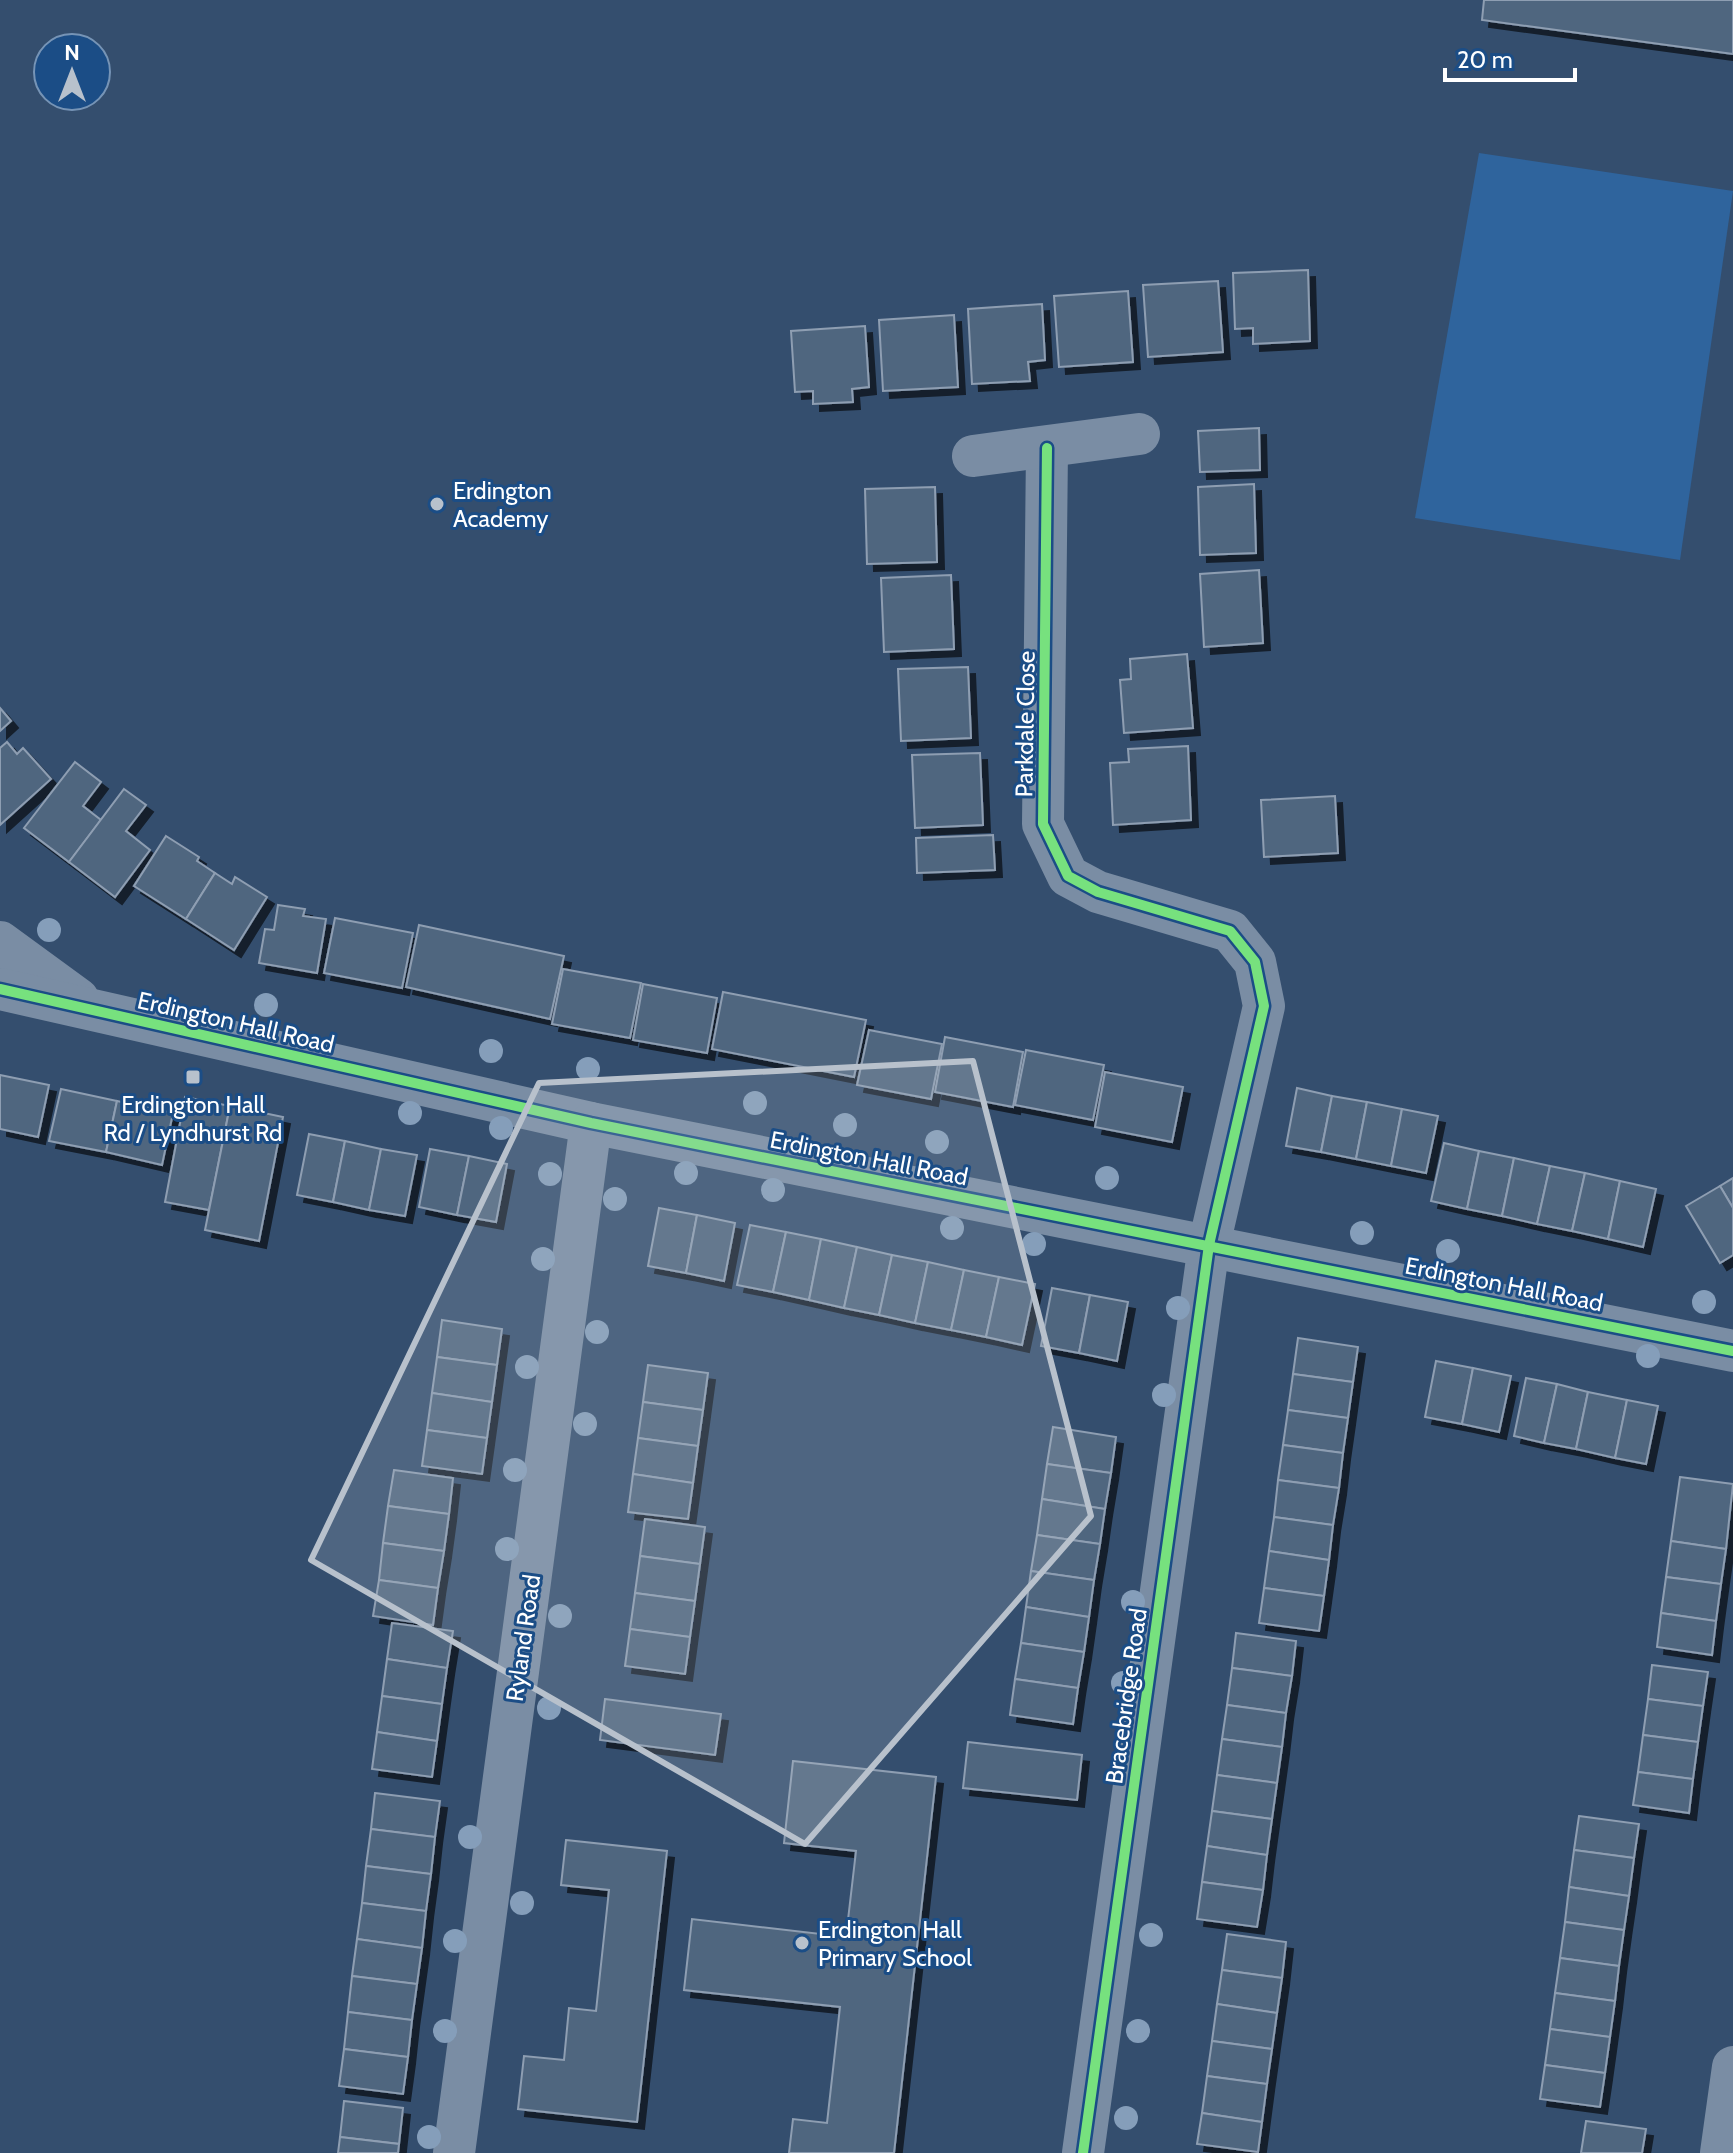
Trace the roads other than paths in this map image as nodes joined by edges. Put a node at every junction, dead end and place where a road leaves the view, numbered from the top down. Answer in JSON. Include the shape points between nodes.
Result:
{"nodes":[{"id":1,"x":1139,"y":434,"type":"dead end"},
{"id":2,"x":1047,"y":448,"type":"junction"},
{"id":3,"x":973,"y":456,"type":"dead end"},
{"id":4,"x":0,"y":942,"type":"edge"},
{"id":5,"x":0,"y":989,"type":"edge"},
{"id":6,"x":92,"y":1009,"type":"junction"},
{"id":7,"x":591,"y":1123,"type":"junction"},
{"id":8,"x":1209,"y":1245,"type":"junction"},
{"id":9,"x":1733,"y":1351,"type":"edge"},
{"id":10,"x":1733,"y":2067,"type":"edge"},
{"id":11,"x":454,"y":2153,"type":"edge"},
{"id":12,"x":1083,"y":2153,"type":"edge"},
{"id":13,"x":1721,"y":2153,"type":"edge"}],
"edges":[{"from":1,"to":2,"type":"street"},
{"from":2,"to":3,"type":"street"},
{"from":2,"to":8,"type":"street","name":"Parkdale Close","via":[[1043,824],[1068,876],[1098,892],[1230,931],[1255,962],[1264,1006]]},
{"from":4,"to":6,"type":"street"},
{"from":5,"to":6,"type":"street","name":"Erdington Hall Road"},
{"from":6,"to":7,"type":"street","name":"Erdington Hall Road"},
{"from":7,"to":8,"type":"street","name":"Erdington Hall Road"},
{"from":7,"to":11,"type":"street","name":"Ryland Road"},
{"from":8,"to":9,"type":"street","name":"Erdington Hall Road"},
{"from":8,"to":12,"type":"street","name":"Bracebridge Road"},
{"from":10,"to":13,"type":"street"}]}
